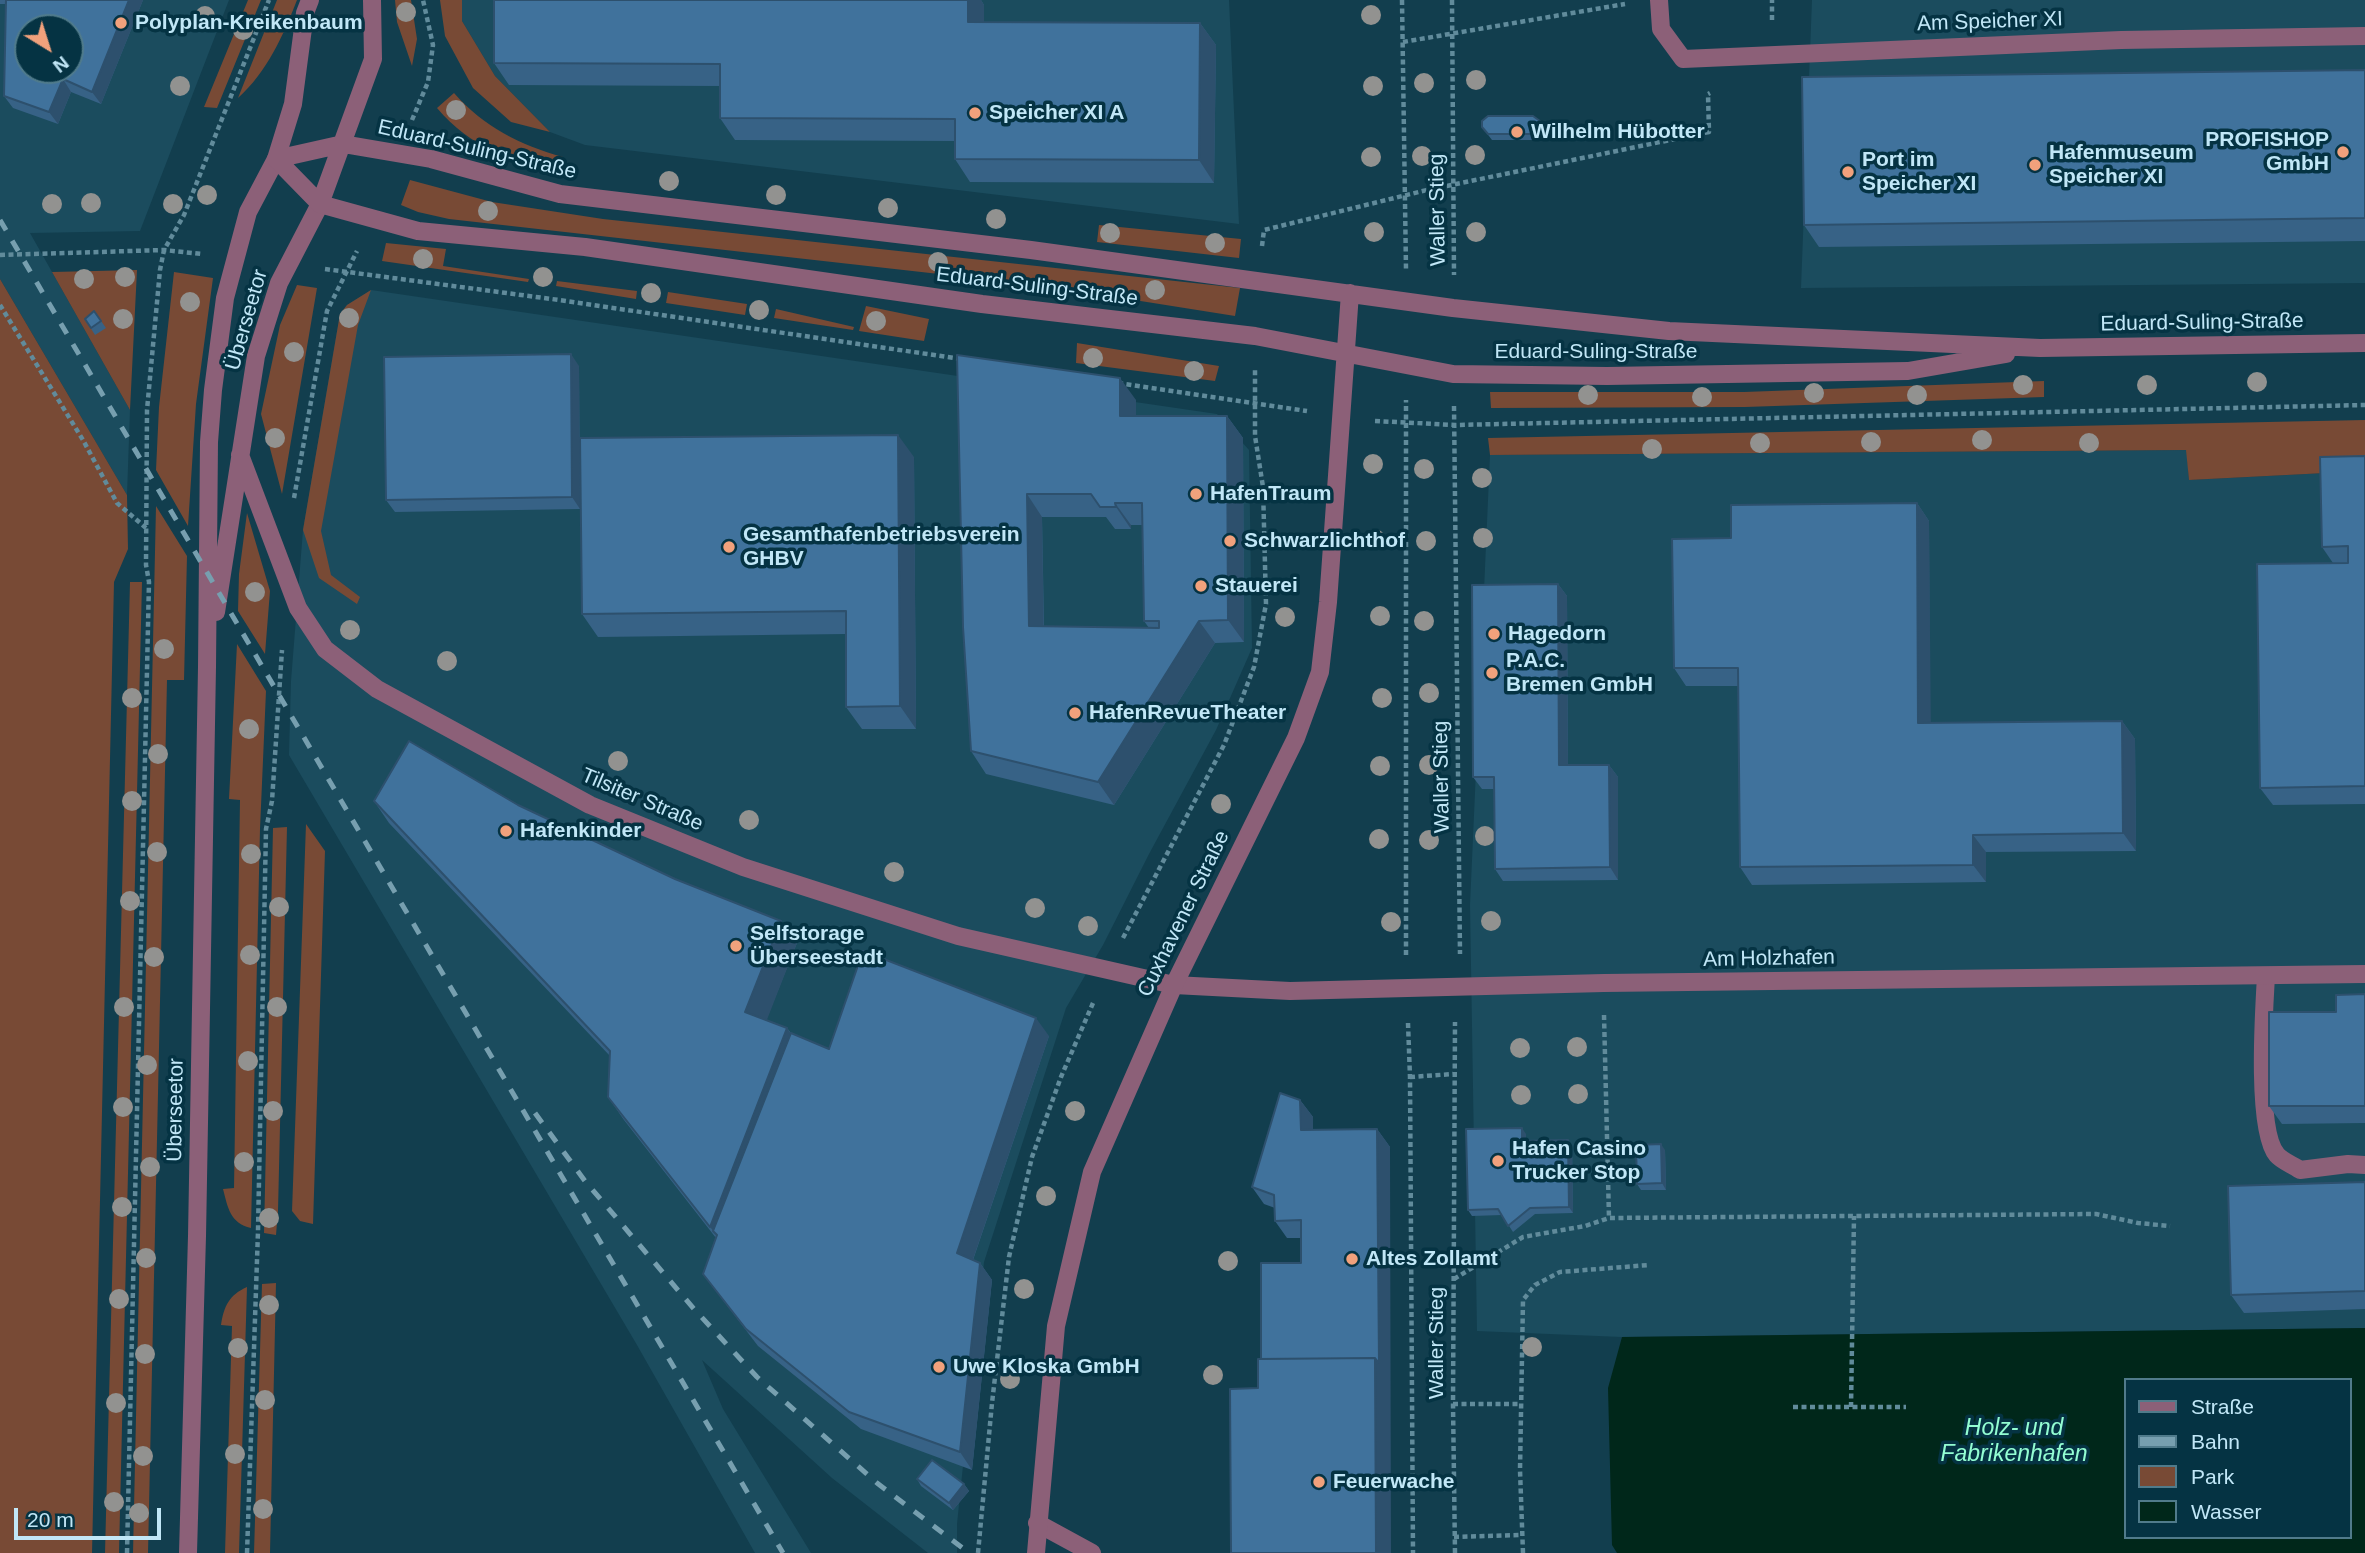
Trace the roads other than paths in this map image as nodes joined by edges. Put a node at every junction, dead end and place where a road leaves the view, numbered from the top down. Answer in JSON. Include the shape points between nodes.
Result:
{"nodes":[{"id":1,"x":310,"y":0,"type":"edge"},
{"id":2,"x":372,"y":0,"type":"edge"},
{"id":3,"x":1659,"y":0,"type":"edge"},
{"id":4,"x":2365,"y":36,"type":"edge"},
{"id":5,"x":343,"y":144,"type":"junction"},
{"id":6,"x":276,"y":159,"type":"junction"},
{"id":7,"x":320,"y":204,"type":"junction"},
{"id":8,"x":1350,"y":293,"type":"junction"},
{"id":9,"x":2365,"y":343,"type":"edge"},
{"id":10,"x":2040,"y":348,"type":"junction"},
{"id":11,"x":1346,"y":352,"type":"junction"},
{"id":12,"x":240,"y":455,"type":"junction"},
{"id":13,"x":207,"y":667,"type":"junction"},
{"id":14,"x":2365,"y":974,"type":"edge"},
{"id":15,"x":2266,"y":975,"type":"junction"},
{"id":16,"x":1174,"y":985,"type":"junction"},
{"id":17,"x":2365,"y":1165,"type":"edge"},
{"id":18,"x":1037,"y":1523,"type":"junction"},
{"id":19,"x":188,"y":1553,"type":"edge"},
{"id":20,"x":1036,"y":1553,"type":"edge"},
{"id":21,"x":1092,"y":1553,"type":"edge"}],
"edges":[{"from":1,"to":6,"type":"street","name":"Überseetor","via":[[293,104]]},
{"from":2,"to":5,"type":"street","name":"Überseetor","via":[[373,59]]},
{"from":3,"to":4,"type":"street","name":"Am Speicher XI","via":[[1661,29],[1684,59],[2121,40]]},
{"from":5,"to":6,"type":"street","name":"Eduard-Suling-Straße"},
{"from":5,"to":7,"type":"street","name":"Überseetor"},
{"from":5,"to":8,"type":"street","name":"Eduard-Suling-Straße","via":[[431,159],[560,194]]},
{"from":6,"to":7,"type":"street"},
{"from":6,"to":13,"type":"street","name":"Überseetor","via":[[248,212],[225,298],[209,442]]},
{"from":7,"to":11,"type":"street","name":"Eduard-Suling-Straße","via":[[418,231],[585,247]]},
{"from":7,"to":12,"type":"street","name":"Überseetor","via":[[275,295],[256,356]]},
{"from":8,"to":10,"type":"street","name":"Eduard-Suling-Straße","via":[[1669,331]]},
{"from":8,"to":11,"type":"street","name":"Cuxhavener Straße"},
{"from":9,"to":10,"type":"street","name":"Eduard-Suling-Straße"},
{"from":10,"to":11,"type":"street","name":"Eduard-Suling-Straße","via":[[1908,371],[1607,376],[1453,374]]},
{"from":11,"to":16,"type":"street","name":"Cuxhavener Straße","via":[[1320,672],[1296,737]]},
{"from":12,"to":13,"type":"street","name":"Überseetor"},
{"from":12,"to":16,"type":"street","name":"Tilsiter Straße","via":[[298,608],[325,649],[389,695],[590,805],[743,867],[958,936]]},
{"from":13,"to":19,"type":"street","name":"Überseetor"},
{"from":14,"to":15,"type":"street","name":"Am Holzhafen"},
{"from":15,"to":16,"type":"street","name":"Am Holzhafen","via":[[1290,991]]},
{"from":15,"to":17,"type":"street","via":[[2262,1046],[2266,1126],[2276,1154],[2300,1170]]},
{"from":16,"to":18,"type":"street","name":"Cuxhavener Straße","via":[[1092,1172],[1056,1326]]},
{"from":18,"to":20,"type":"street","name":"Cuxhavener Straße"},
{"from":18,"to":21,"type":"street"}]}
